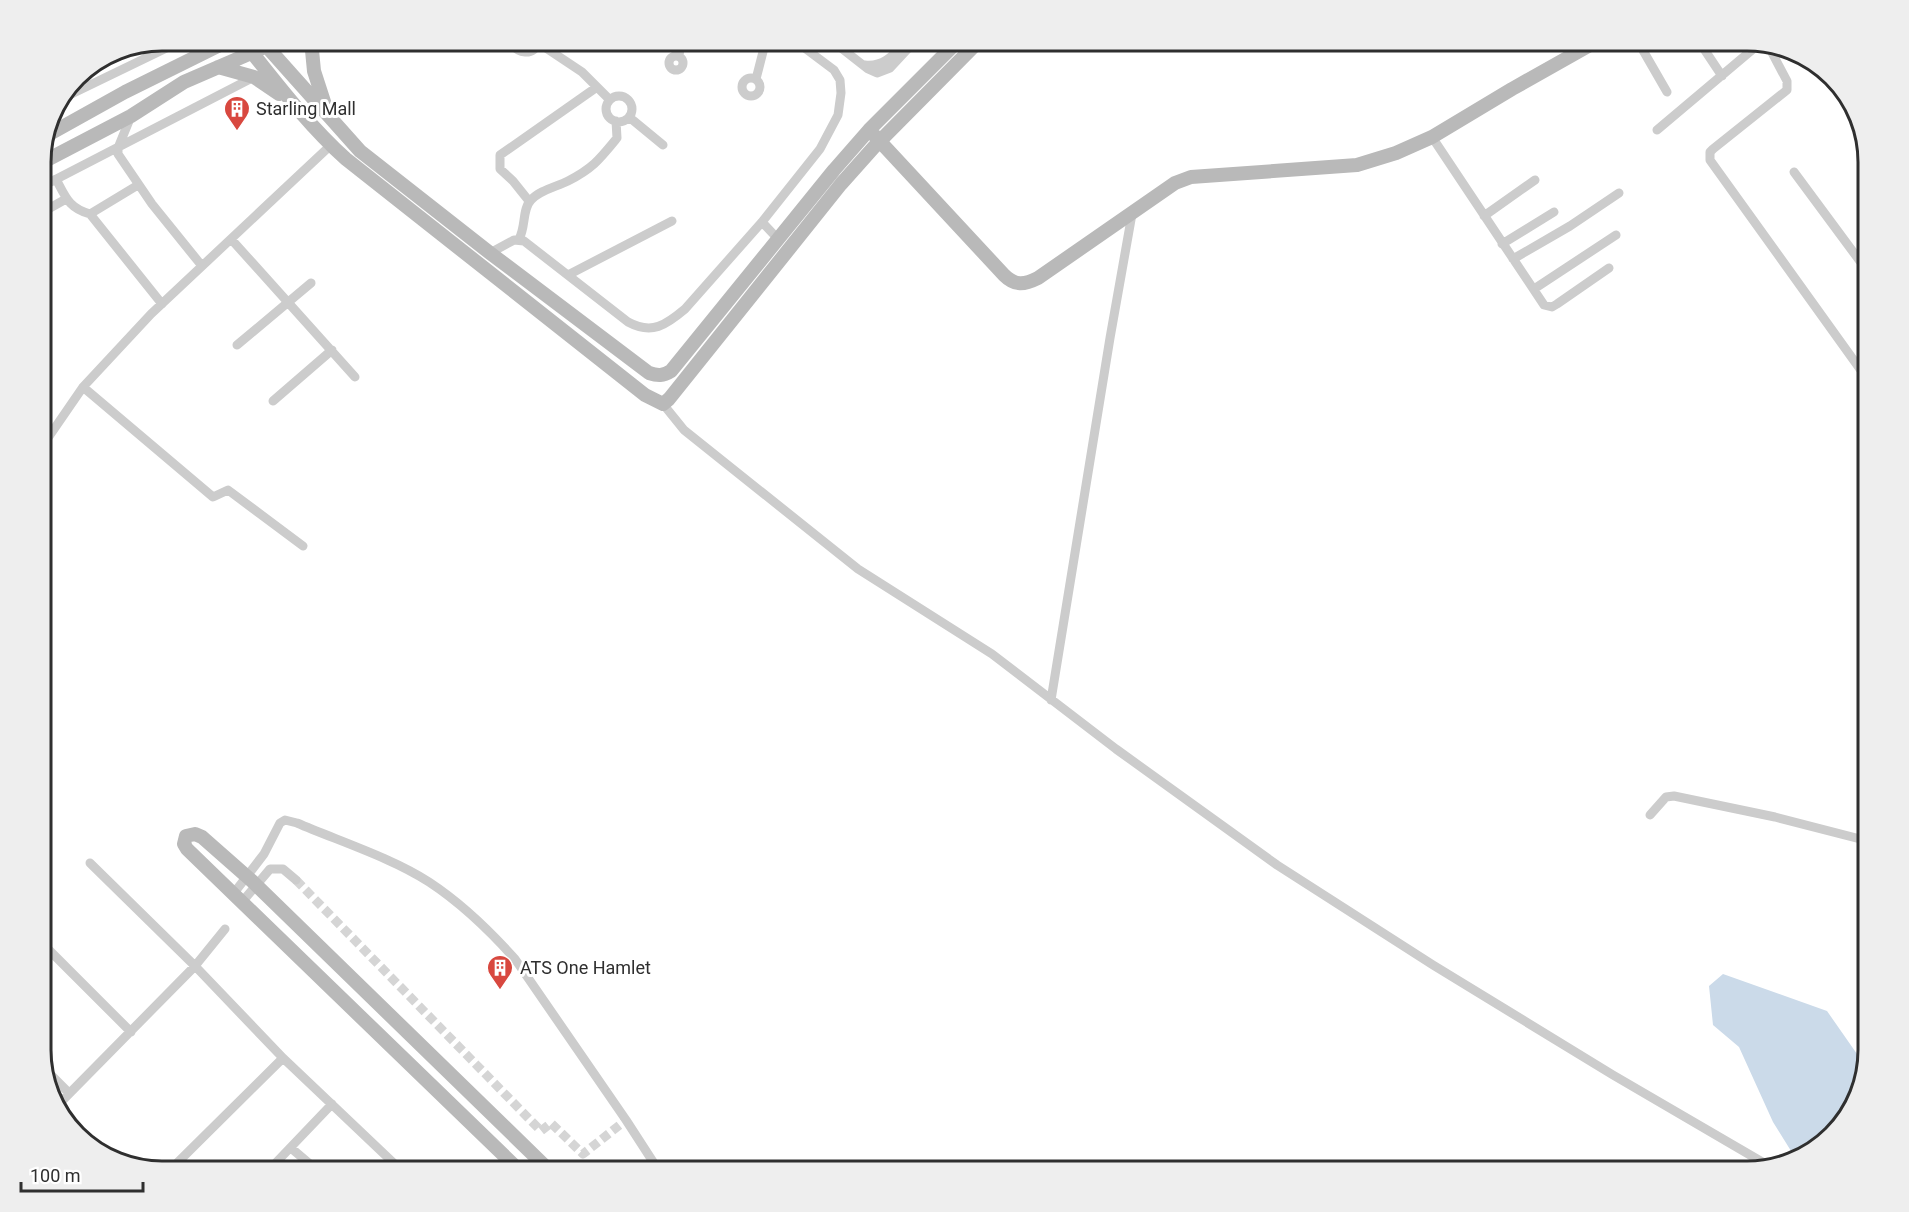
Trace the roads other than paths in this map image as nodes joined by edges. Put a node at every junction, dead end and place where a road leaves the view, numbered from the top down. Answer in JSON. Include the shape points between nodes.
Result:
{"nodes":[{"id":1,"x":161,"y":51,"type":"edge"},
{"id":2,"x":208,"y":51,"type":"edge"},
{"id":3,"x":251,"y":51,"type":"edge"},
{"id":4,"x":262,"y":51,"type":"edge"},
{"id":5,"x":264,"y":51,"type":"edge"},
{"id":6,"x":311,"y":51,"type":"edge"},
{"id":7,"x":518,"y":51,"type":"edge"},
{"id":8,"x":532,"y":51,"type":"edge"},
{"id":9,"x":553,"y":51,"type":"edge"},
{"id":10,"x":680,"y":51,"type":"edge"},
{"id":11,"x":763,"y":51,"type":"edge"},
{"id":12,"x":809,"y":51,"type":"edge"},
{"id":13,"x":845,"y":51,"type":"edge"},
{"id":14,"x":897,"y":51,"type":"edge"},
{"id":15,"x":905,"y":51,"type":"edge"},
{"id":16,"x":948,"y":51,"type":"edge"},
{"id":17,"x":970,"y":51,"type":"edge"},
{"id":18,"x":1579,"y":51,"type":"edge"},
{"id":19,"x":1643,"y":51,"type":"edge"},
{"id":20,"x":1705,"y":51,"type":"edge"},
{"id":21,"x":1751,"y":51,"type":"edge"},
{"id":22,"x":1773,"y":54,"type":"edge"},
{"id":23,"x":679,"y":56,"type":"dead end"},
{"id":24,"x":862,"y":64,"type":"junction"},
{"id":25,"x":217,"y":67,"type":"junction"},
{"id":26,"x":112,"y":76,"type":"junction"},
{"id":27,"x":1722,"y":76,"type":"junction"},
{"id":28,"x":254,"y":77,"type":"junction"},
{"id":29,"x":756,"y":79,"type":"dead end"},
{"id":30,"x":597,"y":87,"type":"junction"},
{"id":31,"x":125,"y":92,"type":"junction"},
{"id":32,"x":1667,"y":92,"type":"dead end"},
{"id":33,"x":75,"y":93,"type":"edge"},
{"id":34,"x":609,"y":99,"type":"junction"},
{"id":35,"x":298,"y":108,"type":"junction"},
{"id":36,"x":131,"y":116,"type":"junction"},
{"id":37,"x":328,"y":117,"type":"junction"},
{"id":38,"x":628,"y":117,"type":"junction"},
{"id":39,"x":616,"y":121,"type":"junction"},
{"id":40,"x":869,"y":130,"type":"junction"},
{"id":41,"x":1657,"y":130,"type":"dead end"},
{"id":42,"x":56,"y":131,"type":"edge"},
{"id":43,"x":1432,"y":137,"type":"junction"},
{"id":44,"x":331,"y":145,"type":"junction"},
{"id":45,"x":663,"y":145,"type":"dead end"},
{"id":46,"x":885,"y":147,"type":"junction"},
{"id":47,"x":119,"y":155,"type":"junction"},
{"id":48,"x":51,"y":158,"type":"edge"},
{"id":49,"x":1794,"y":172,"type":"dead end"},
{"id":50,"x":1536,"y":180,"type":"dead end"},
{"id":51,"x":59,"y":184,"type":"junction"},
{"id":52,"x":51,"y":185,"type":"edge"},
{"id":53,"x":138,"y":185,"type":"junction"},
{"id":54,"x":1619,"y":193,"type":"dead end"},
{"id":55,"x":66,"y":199,"type":"junction"},
{"id":56,"x":529,"y":201,"type":"junction"},
{"id":57,"x":51,"y":207,"type":"edge"},
{"id":58,"x":1554,"y":213,"type":"dead end"},
{"id":59,"x":90,"y":214,"type":"junction"},
{"id":60,"x":1132,"y":214,"type":"junction"},
{"id":61,"x":1484,"y":216,"type":"junction"},
{"id":62,"x":672,"y":221,"type":"dead end"},
{"id":63,"x":762,"y":222,"type":"junction"},
{"id":64,"x":1616,"y":235,"type":"dead end"},
{"id":65,"x":778,"y":238,"type":"junction"},
{"id":66,"x":231,"y":239,"type":"junction"},
{"id":67,"x":519,"y":239,"type":"junction"},
{"id":68,"x":1502,"y":244,"type":"junction"},
{"id":69,"x":490,"y":253,"type":"junction"},
{"id":70,"x":1858,"y":257,"type":"edge"},
{"id":71,"x":1513,"y":259,"type":"junction"},
{"id":72,"x":202,"y":266,"type":"junction"},
{"id":73,"x":1609,"y":268,"type":"dead end"},
{"id":74,"x":567,"y":275,"type":"junction"},
{"id":75,"x":311,"y":283,"type":"dead end"},
{"id":76,"x":1534,"y":289,"type":"junction"},
{"id":77,"x":287,"y":301,"type":"junction"},
{"id":78,"x":162,"y":304,"type":"junction"},
{"id":79,"x":237,"y":345,"type":"dead end"},
{"id":80,"x":332,"y":350,"type":"junction"},
{"id":81,"x":1858,"y":365,"type":"edge"},
{"id":82,"x":356,"y":376,"type":"dead end"},
{"id":83,"x":83,"y":387,"type":"junction"},
{"id":84,"x":273,"y":401,"type":"dead end"},
{"id":85,"x":663,"y":404,"type":"junction"},
{"id":86,"x":51,"y":433,"type":"edge"},
{"id":87,"x":303,"y":546,"type":"dead end"},
{"id":88,"x":1051,"y":700,"type":"junction"},
{"id":89,"x":1650,"y":815,"type":"dead end"},
{"id":90,"x":1858,"y":838,"type":"edge"},
{"id":91,"x":90,"y":863,"type":"dead end"},
{"id":92,"x":296,"y":880,"type":"tunnel mouth"},
{"id":93,"x":251,"y":881,"type":"junction"},
{"id":94,"x":238,"y":898,"type":"junction"},
{"id":95,"x":225,"y":929,"type":"dead end"},
{"id":96,"x":51,"y":952,"type":"edge"},
{"id":97,"x":195,"y":966,"type":"junction"},
{"id":98,"x":131,"y":1032,"type":"junction"},
{"id":99,"x":283,"y":1058,"type":"junction"},
{"id":100,"x":55,"y":1079,"type":"edge"},
{"id":101,"x":69,"y":1093,"type":"junction"},
{"id":102,"x":63,"y":1100,"type":"edge"},
{"id":103,"x":332,"y":1104,"type":"junction"},
{"id":104,"x":291,"y":1148,"type":"junction"},
{"id":105,"x":1759,"y":1160,"type":"edge"},
{"id":106,"x":180,"y":1161,"type":"edge"},
{"id":107,"x":279,"y":1161,"type":"edge"},
{"id":108,"x":306,"y":1161,"type":"edge"},
{"id":109,"x":391,"y":1161,"type":"edge"},
{"id":110,"x":509,"y":1161,"type":"edge"},
{"id":111,"x":539,"y":1161,"type":"edge"},
{"id":112,"x":652,"y":1161,"type":"edge"}],
"edges":[{"from":1,"to":26,"type":"street"},
{"from":2,"to":31,"type":"street"},
{"from":3,"to":25,"type":"street"},
{"from":4,"to":35,"type":"street"},
{"from":5,"to":37,"type":"street"},
{"from":6,"to":37,"type":"street"},
{"from":7,"to":8,"type":"street"},
{"from":9,"to":30,"type":"street"},
{"from":10,"to":23,"type":"street"},
{"from":11,"to":29,"type":"street"},
{"from":12,"to":63,"type":"street","via":[[834,70],[840,80],[838,115],[820,149]]},
{"from":13,"to":24,"type":"street"},
{"from":14,"to":24,"type":"street","via":[[880,65]]},
{"from":15,"to":24,"type":"street","via":[[884,72],[877,73]]},
{"from":16,"to":40,"type":"street"},
{"from":17,"to":46,"type":"street"},
{"from":18,"to":43,"type":"street"},
{"from":19,"to":32,"type":"street"},
{"from":20,"to":27,"type":"street"},
{"from":21,"to":27,"type":"street"},
{"from":22,"to":81,"type":"street","via":[[1787,81],[1787,90],[1713,149],[1710,160]]},
{"from":25,"to":28,"type":"street"},
{"from":25,"to":36,"type":"street","via":[[184,82]]},
{"from":26,"to":31,"type":"street"},
{"from":26,"to":33,"type":"street"},
{"from":27,"to":41,"type":"street"},
{"from":28,"to":35,"type":"street"},
{"from":28,"to":47,"type":"street"},
{"from":30,"to":34,"type":"street"},
{"from":30,"to":56,"type":"street","via":[[500,155],[500,169]]},
{"from":31,"to":42,"type":"street"},
{"from":34,"to":38,"type":"street","via":[[628,99],[632,107]]},
{"from":34,"to":39,"type":"street","via":[[606,113]]},
{"from":35,"to":44,"type":"street"},
{"from":36,"to":47,"type":"street"},
{"from":36,"to":48,"type":"street"},
{"from":37,"to":69,"type":"street","via":[[360,151]]},
{"from":38,"to":39,"type":"street"},
{"from":38,"to":45,"type":"street"},
{"from":39,"to":56,"type":"street","via":[[617,138],[595,165]]},
{"from":40,"to":46,"type":"street"},
{"from":40,"to":65,"type":"street"},
{"from":43,"to":60,"type":"street","via":[[1357,165],[1191,177],[1175,183]]},
{"from":43,"to":61,"type":"street"},
{"from":44,"to":66,"type":"street"},
{"from":44,"to":85,"type":"street","via":[[645,395]]},
{"from":46,"to":60,"type":"street","via":[[1004,275],[1020,285],[1038,278]]},
{"from":46,"to":85,"type":"street","via":[[841,184]]},
{"from":47,"to":51,"type":"street"},
{"from":47,"to":53,"type":"street"},
{"from":49,"to":70,"type":"street"},
{"from":50,"to":61,"type":"street"},
{"from":51,"to":52,"type":"street"},
{"from":51,"to":55,"type":"street"},
{"from":53,"to":59,"type":"street"},
{"from":53,"to":72,"type":"street"},
{"from":54,"to":71,"type":"street"},
{"from":55,"to":57,"type":"street"},
{"from":55,"to":59,"type":"street","via":[[76,209]]},
{"from":56,"to":67,"type":"street"},
{"from":58,"to":68,"type":"street"},
{"from":59,"to":78,"type":"street"},
{"from":60,"to":88,"type":"street"},
{"from":61,"to":68,"type":"street"},
{"from":62,"to":74,"type":"street"},
{"from":63,"to":65,"type":"street"},
{"from":63,"to":74,"type":"street","via":[[685,309],[651,329],[628,322]]},
{"from":64,"to":76,"type":"street"},
{"from":65,"to":69,"type":"street","via":[[671,371],[658,376]]},
{"from":66,"to":72,"type":"street"},
{"from":66,"to":77,"type":"street"},
{"from":67,"to":69,"type":"street"},
{"from":67,"to":74,"type":"street"},
{"from":68,"to":71,"type":"street"},
{"from":71,"to":76,"type":"street"},
{"from":72,"to":78,"type":"street"},
{"from":73,"to":76,"type":"street","via":[[1552,307],[1544,305]]},
{"from":75,"to":77,"type":"street"},
{"from":77,"to":79,"type":"street"},
{"from":77,"to":80,"type":"street"},
{"from":78,"to":83,"type":"street"},
{"from":80,"to":82,"type":"street"},
{"from":80,"to":84,"type":"street"},
{"from":83,"to":86,"type":"street"},
{"from":83,"to":87,"type":"street","via":[[213,496],[228,490]]},
{"from":85,"to":88,"type":"street","via":[[684,430],[849,563],[972,640]]},
{"from":88,"to":105,"type":"street","via":[[1277,865],[1443,972]]},
{"from":89,"to":90,"type":"street","via":[[1666,797],[1674,796]]},
{"from":91,"to":97,"type":"street"},
{"from":92,"to":93,"type":"street","via":[[283,869],[274,868]]},
{"from":93,"to":94,"type":"street"},
{"from":93,"to":94,"type":"street","via":[[202,837],[186,836],[187,849]]},
{"from":93,"to":111,"type":"street"},
{"from":93,"to":112,"type":"street","via":[[285,820],[430,883],[495,936],[515,959]]},
{"from":94,"to":110,"type":"street"},
{"from":95,"to":97,"type":"street"},
{"from":96,"to":98,"type":"street"},
{"from":97,"to":98,"type":"street"},
{"from":97,"to":99,"type":"street"},
{"from":98,"to":101,"type":"street"},
{"from":99,"to":103,"type":"street"},
{"from":99,"to":106,"type":"street"},
{"from":100,"to":101,"type":"street"},
{"from":101,"to":102,"type":"street"},
{"from":103,"to":104,"type":"street"},
{"from":103,"to":109,"type":"street"},
{"from":104,"to":107,"type":"street"},
{"from":104,"to":108,"type":"street"}]}
